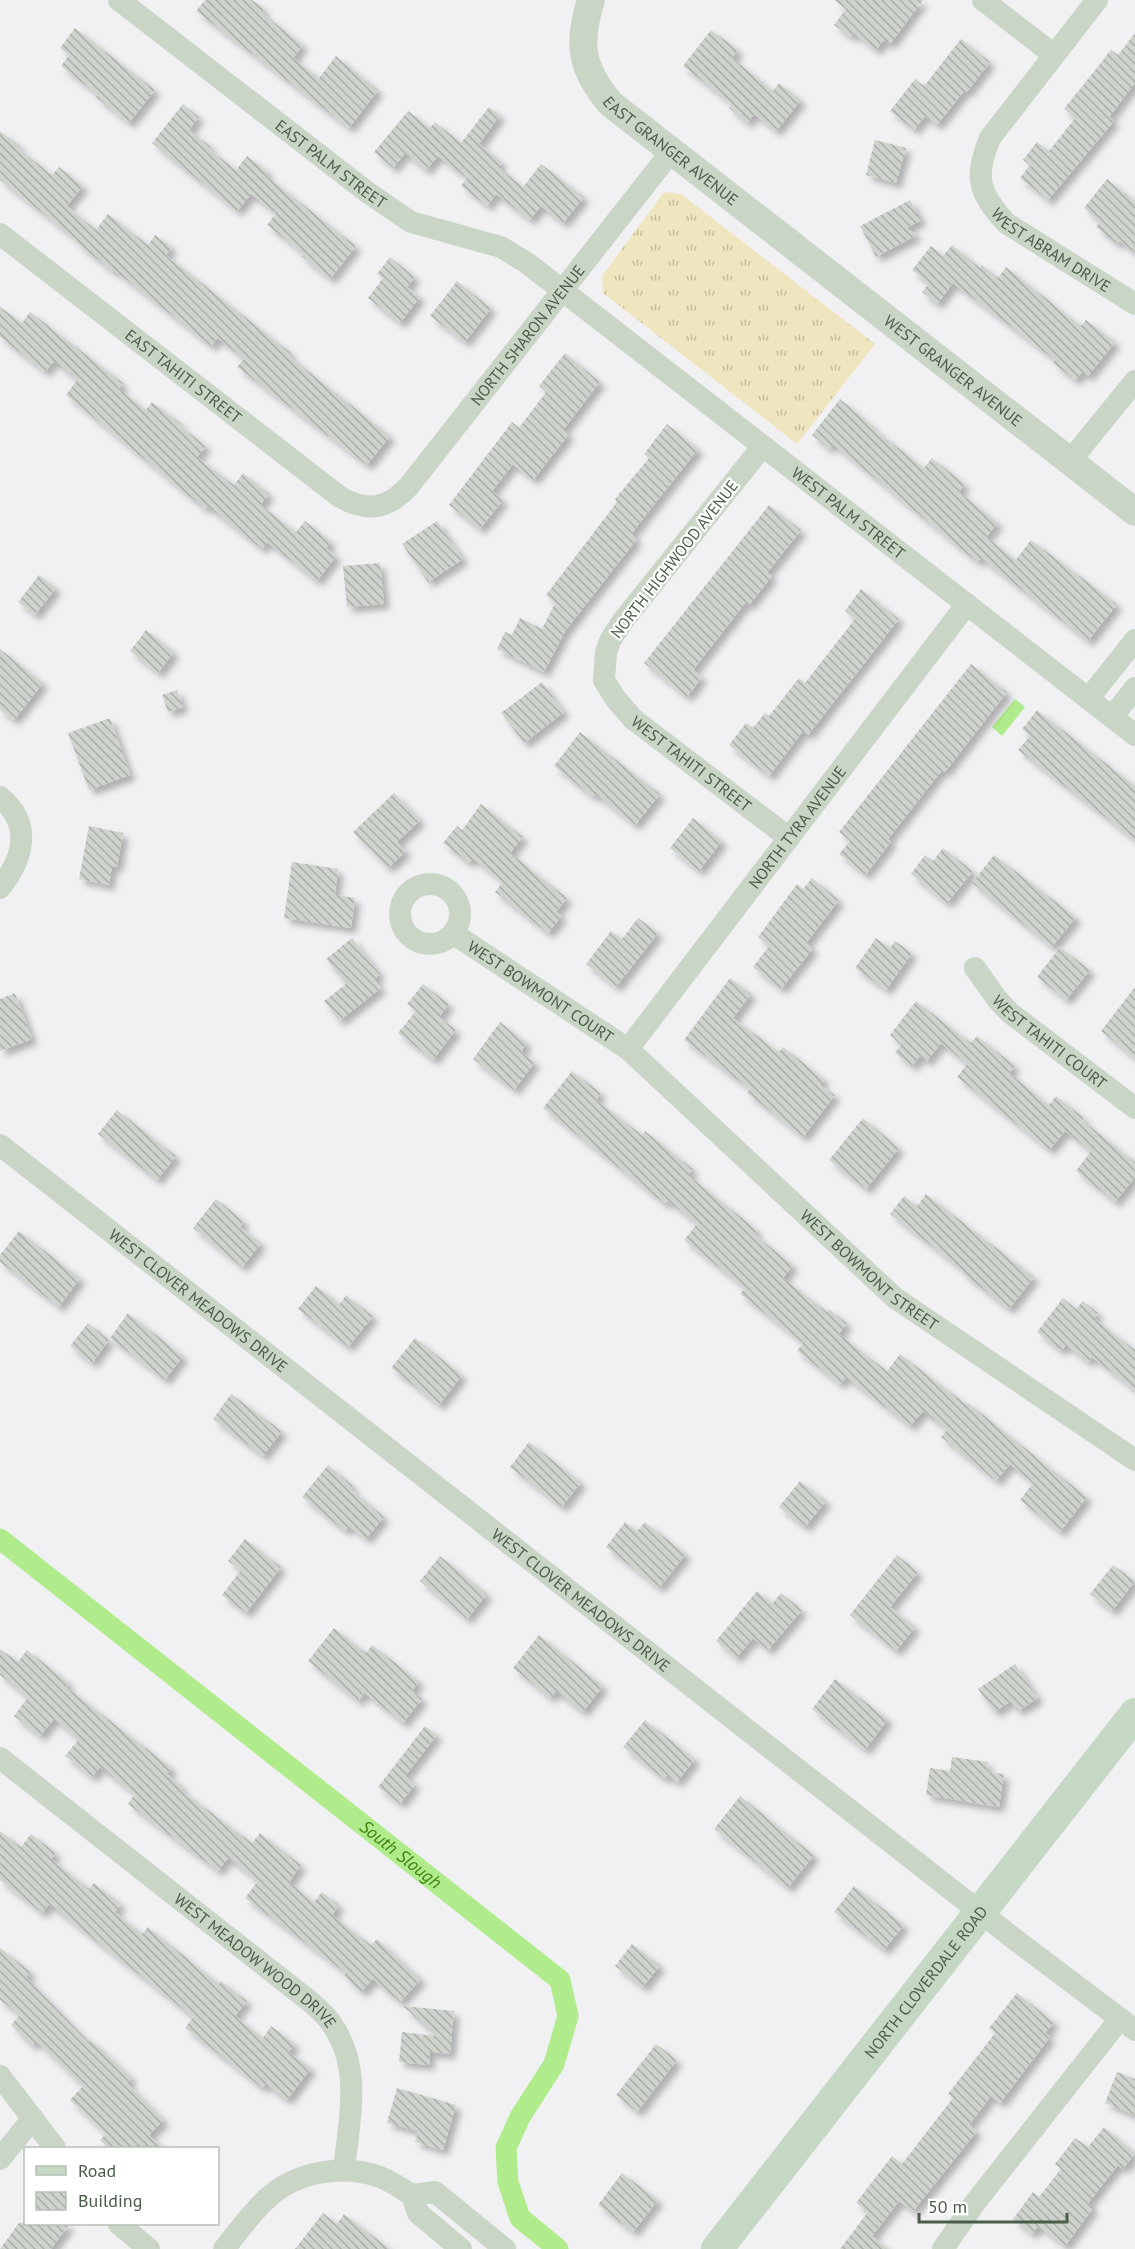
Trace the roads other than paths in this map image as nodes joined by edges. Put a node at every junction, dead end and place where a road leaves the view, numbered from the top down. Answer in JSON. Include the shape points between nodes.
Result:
{"nodes":[{"id":1,"x":119,"y":0,"type":"edge"},
{"id":2,"x":591,"y":0,"type":"edge"},
{"id":3,"x":983,"y":0,"type":"edge"},
{"id":4,"x":1097,"y":0,"type":"edge"},
{"id":5,"x":1054,"y":55,"type":"junction"},
{"id":6,"x":670,"y":152,"type":"junction"},
{"id":7,"x":770,"y":229,"type":"joint"},
{"id":8,"x":0,"y":234,"type":"edge"},
{"id":9,"x":563,"y":291,"type":"junction"},
{"id":10,"x":1135,"y":304,"type":"edge"},
{"id":11,"x":1135,"y":381,"type":"edge"},
{"id":12,"x":763,"y":446,"type":"junction"},
{"id":13,"x":1070,"y":461,"type":"junction"},
{"id":14,"x":375,"y":508,"type":"joint"},
{"id":15,"x":1135,"y":512,"type":"edge"},
{"id":16,"x":967,"y":604,"type":"junction"},
{"id":17,"x":1135,"y":640,"type":"edge"},
{"id":18,"x":604,"y":680,"type":"joint"},
{"id":19,"x":1135,"y":688,"type":"edge"},
{"id":20,"x":1088,"y":699,"type":"junction"},
{"id":21,"x":1112,"y":717,"type":"junction"},
{"id":22,"x":1135,"y":735,"type":"edge"},
{"id":23,"x":0,"y":797,"type":"edge"},
{"id":24,"x":789,"y":837,"type":"junction"},
{"id":25,"x":0,"y":888,"type":"edge"},
{"id":26,"x":454,"y":934,"type":"dead end"},
{"id":27,"x":975,"y":968,"type":"dead end"},
{"id":28,"x":628,"y":1049,"type":"junction"},
{"id":29,"x":1135,"y":1108,"type":"edge"},
{"id":30,"x":0,"y":1145,"type":"edge"},
{"id":31,"x":1135,"y":1460,"type":"edge"},
{"id":32,"x":1135,"y":1714,"type":"edge"},
{"id":33,"x":0,"y":1758,"type":"edge"},
{"id":34,"x":980,"y":1912,"type":"junction"},
{"id":35,"x":1127,"y":2025,"type":"edge"},
{"id":36,"x":0,"y":2076,"type":"edge"},
{"id":37,"x":33,"y":2118,"type":"junction"},
{"id":38,"x":54,"y":2147,"type":"edge"},
{"id":39,"x":0,"y":2160,"type":"edge"},
{"id":40,"x":344,"y":2170,"type":"junction"},
{"id":41,"x":412,"y":2195,"type":"junction"},
{"id":42,"x":120,"y":2225,"type":"edge"},
{"id":43,"x":149,"y":2249,"type":"edge"},
{"id":44,"x":225,"y":2249,"type":"edge"},
{"id":45,"x":461,"y":2249,"type":"edge"},
{"id":46,"x":505,"y":2249,"type":"edge"},
{"id":47,"x":717,"y":2249,"type":"edge"},
{"id":48,"x":943,"y":2249,"type":"edge"}],
"edges":[{"from":1,"to":9,"type":"street","name":"EAST PALM STREET","via":[[411,222],[501,247]]},
{"from":2,"to":6,"type":"street","name":"EAST GRANGER AVENUE","via":[[583,26],[585,62],[594,85],[611,104]]},
{"from":3,"to":5,"type":"street"},
{"from":4,"to":5,"type":"street"},
{"from":5,"to":10,"type":"street","name":"WEST ABRAM DRIVE","via":[[990,138],[981,160],[982,184],[989,204],[1005,223]]},
{"from":6,"to":7,"type":"street","name":"EAST GRANGER AVENUE"},
{"from":6,"to":9,"type":"street","name":"NORTH SHARON AVENUE"},
{"from":7,"to":13,"type":"street","name":"WEST GRANGER AVENUE"},
{"from":8,"to":14,"type":"street","name":"EAST TAHITI STREET","via":[[340,497]]},
{"from":9,"to":12,"type":"street","name":"WEST PALM STREET"},
{"from":9,"to":14,"type":"street","name":"NORTH SHARON AVENUE","via":[[409,486]]},
{"from":11,"to":13,"type":"street"},
{"from":12,"to":16,"type":"street","name":"WEST PALM STREET"},
{"from":12,"to":18,"type":"street","name":"NORTH HIGHWOOD AVENUE","via":[[622,622],[606,652]]},
{"from":13,"to":15,"type":"street","name":"WEST GRANGER AVENUE"},
{"from":16,"to":20,"type":"street","name":"WEST PALM STREET"},
{"from":16,"to":24,"type":"street","name":"NORTH TYRA AVENUE"},
{"from":17,"to":20,"type":"street"},
{"from":18,"to":24,"type":"street","name":"WEST TAHITI STREET","via":[[633,718]]},
{"from":19,"to":21,"type":"street"},
{"from":20,"to":21,"type":"street","name":"WEST PALM STREET"},
{"from":21,"to":22,"type":"street","name":"WEST PALM STREET"},
{"from":23,"to":25,"type":"street","via":[[17,816],[21,829],[20,857]]},
{"from":24,"to":28,"type":"street","name":"NORTH TYRA AVENUE"},
{"from":26,"to":28,"type":"street","name":"WEST BOWMONT COURT"},
{"from":27,"to":29,"type":"street","name":"WEST TAHITI COURT","via":[[1009,1012]]},
{"from":28,"to":31,"type":"street","name":"WEST BOWMONT STREET","via":[[895,1298]]},
{"from":30,"to":34,"type":"street","name":"WEST CLOVER MEADOWS DRIVE"},
{"from":32,"to":34,"type":"main road","name":"NORTH CLOVERDALE ROAD"},
{"from":33,"to":40,"type":"street","name":"WEST MEADOW WOOD DRIVE","via":[[312,2003],[331,2022],[344,2045],[351,2070]]},
{"from":34,"to":35,"type":"street","name":"WEST CLOVER MEADOWS DRIVE"},
{"from":34,"to":47,"type":"main road","name":"NORTH CLOVERDALE ROAD"},
{"from":35,"to":48,"type":"street","via":[[974,2204]]},
{"from":36,"to":37,"type":"street"},
{"from":37,"to":38,"type":"street"},
{"from":37,"to":39,"type":"street"},
{"from":40,"to":41,"type":"street","via":[[380,2177]]},
{"from":40,"to":44,"type":"street","via":[[293,2181],[271,2195]]},
{"from":41,"to":45,"type":"street","via":[[418,2213]]},
{"from":41,"to":46,"type":"street","via":[[435,2192]]},
{"from":42,"to":43,"type":"street"}]}
